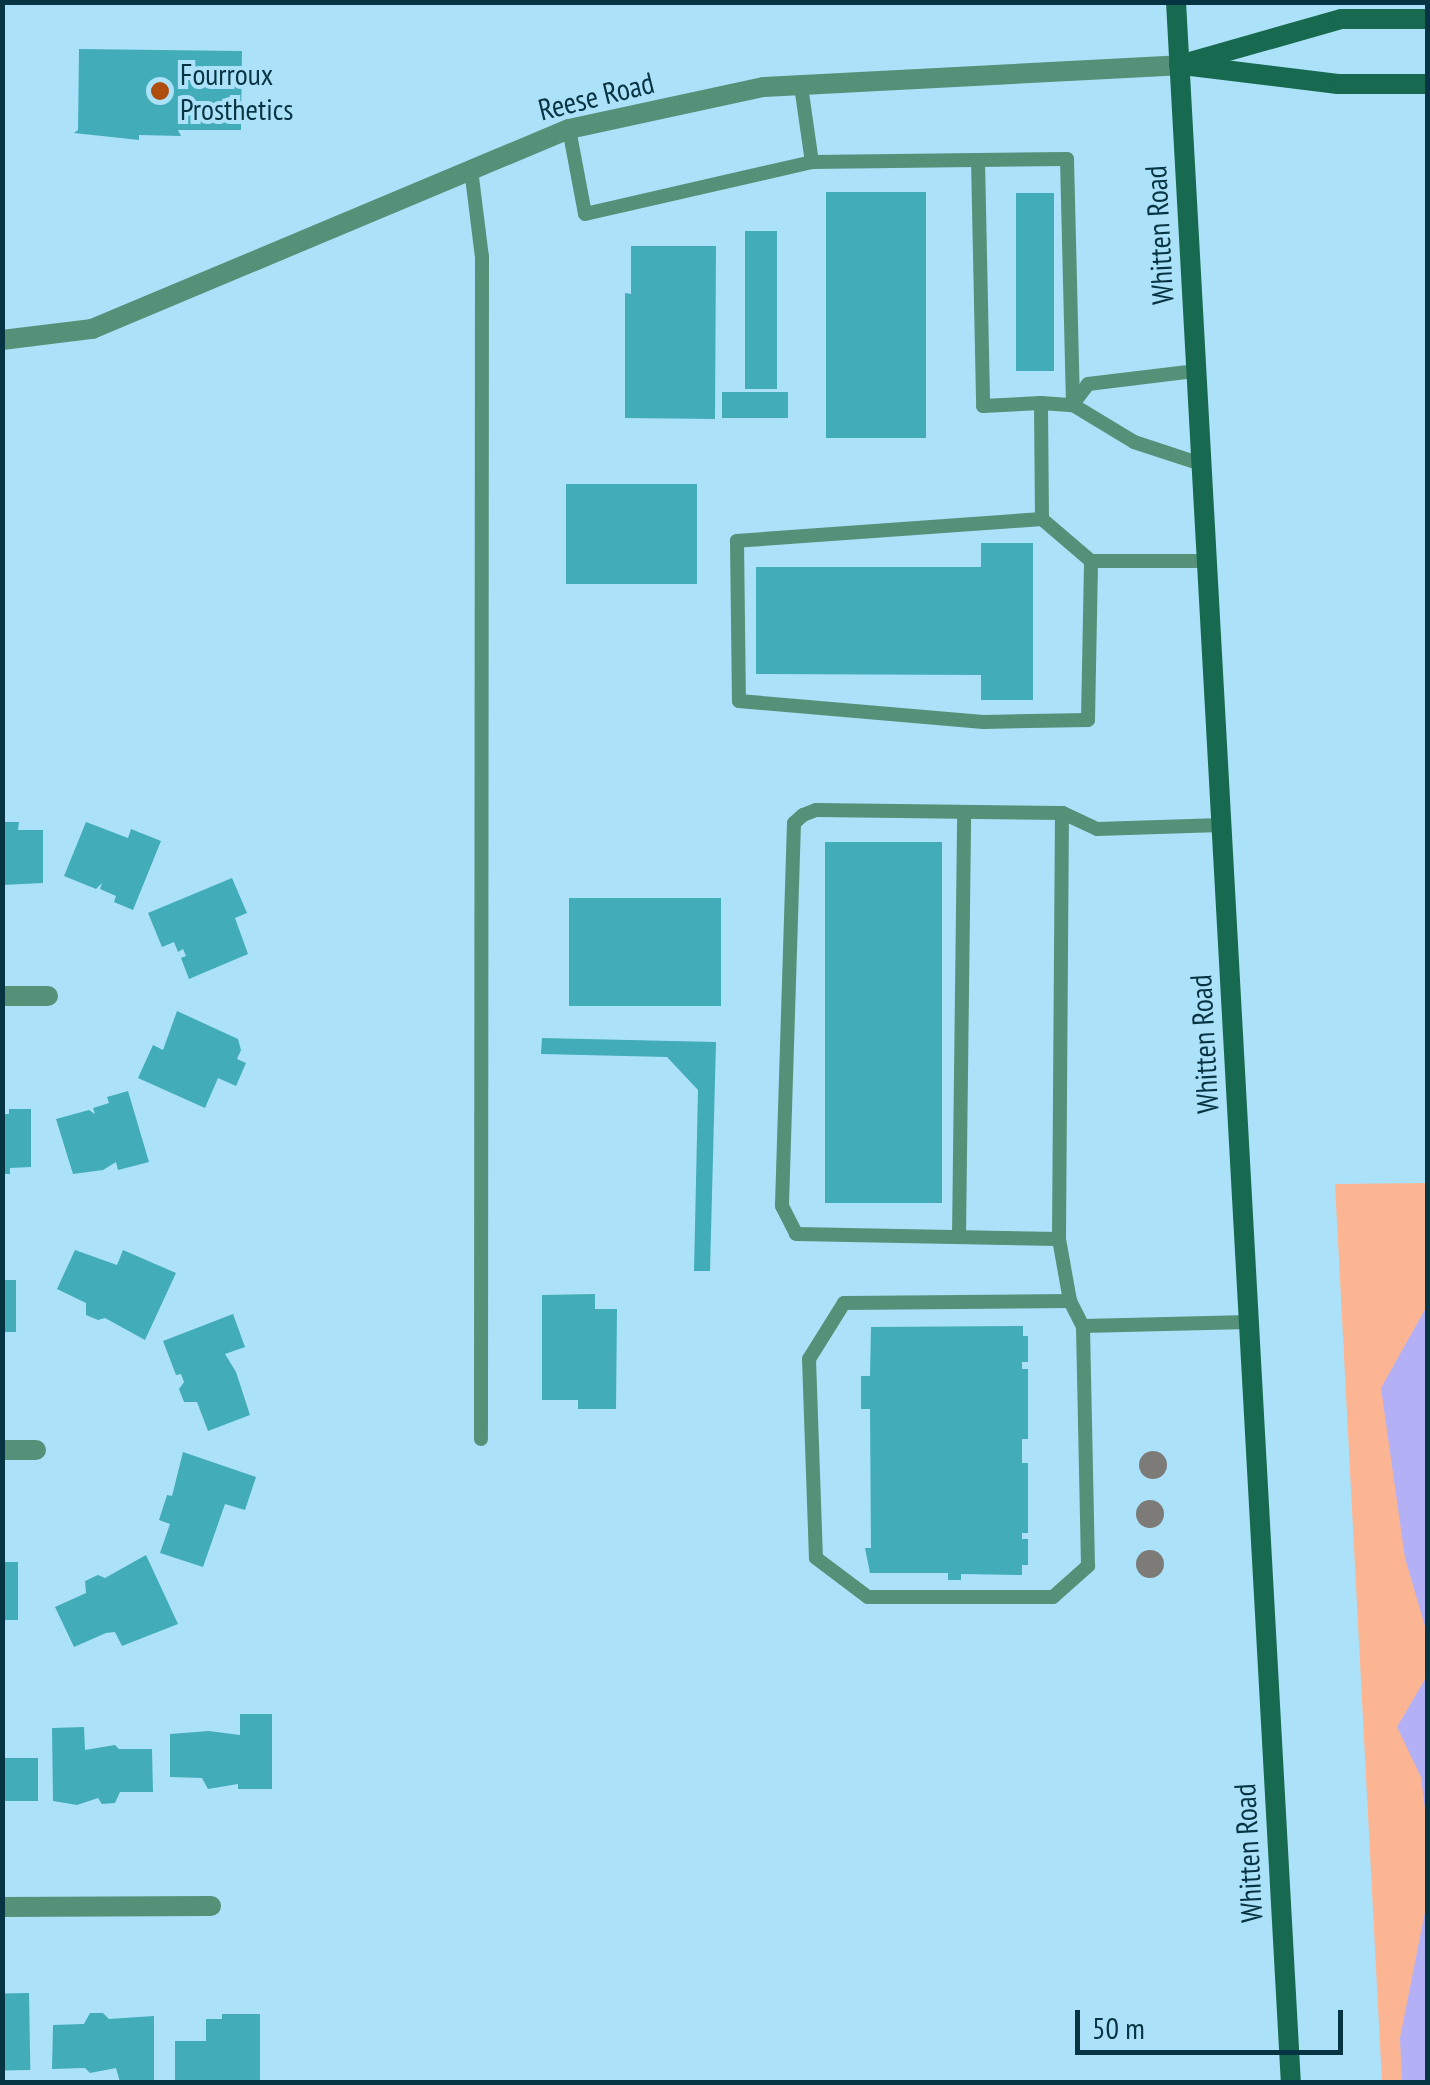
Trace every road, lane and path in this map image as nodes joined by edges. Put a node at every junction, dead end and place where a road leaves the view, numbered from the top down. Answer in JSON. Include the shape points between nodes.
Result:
{"nodes":[{"id":1,"x":1176,"y":2,"type":"edge"},
{"id":2,"x":1428,"y":20,"type":"edge"},
{"id":3,"x":1179,"y":65,"type":"junction"},
{"id":4,"x":1428,"y":84,"type":"edge"},
{"id":5,"x":801,"y":86,"type":"junction"},
{"id":6,"x":569,"y":130,"type":"junction"},
{"id":7,"x":978,"y":160,"type":"junction"},
{"id":8,"x":812,"y":162,"type":"junction"},
{"id":9,"x":471,"y":169,"type":"junction"},
{"id":10,"x":2,"y":340,"type":"edge"},
{"id":11,"x":1196,"y":371,"type":"junction"},
{"id":12,"x":1041,"y":403,"type":"junction"},
{"id":13,"x":1073,"y":404,"type":"junction"},
{"id":14,"x":1202,"y":464,"type":"junction"},
{"id":15,"x":1042,"y":520,"type":"junction"},
{"id":16,"x":1091,"y":561,"type":"junction"},
{"id":17,"x":1206,"y":561,"type":"junction"},
{"id":18,"x":964,"y":812,"type":"junction"},
{"id":19,"x":1062,"y":813,"type":"junction"},
{"id":20,"x":1222,"y":824,"type":"junction"},
{"id":21,"x":2,"y":996,"type":"edge"},
{"id":22,"x":48,"y":996,"type":"dead end"},
{"id":23,"x":960,"y":1238,"type":"junction"},
{"id":24,"x":1058,"y":1239,"type":"junction"},
{"id":25,"x":1070,"y":1301,"type":"junction"},
{"id":26,"x":1249,"y":1322,"type":"junction"},
{"id":27,"x":1083,"y":1326,"type":"junction"},
{"id":28,"x":481,"y":1438,"type":"dead end"},
{"id":29,"x":2,"y":1450,"type":"edge"},
{"id":30,"x":36,"y":1450,"type":"dead end"},
{"id":31,"x":2,"y":1906,"type":"edge"},
{"id":32,"x":211,"y":1906,"type":"dead end"},
{"id":33,"x":1291,"y":2082,"type":"edge"}],
"edges":[{"from":1,"to":3,"type":"main road","name":"Whitten Road"},
{"from":2,"to":3,"type":"main road","name":"Reese Road","via":[[1342,19]]},
{"from":3,"to":4,"type":"main road","name":"Reese Road","via":[[1338,84]]},
{"from":3,"to":5,"type":"street","name":"Reese Road"},
{"from":3,"to":11,"type":"main road","name":"Whitten Road"},
{"from":5,"to":6,"type":"street","name":"Reese Road"},
{"from":5,"to":8,"type":"lane"},
{"from":6,"to":8,"type":"lane","via":[[585,214]]},
{"from":6,"to":9,"type":"street","name":"Reese Road"},
{"from":7,"to":8,"type":"lane"},
{"from":7,"to":12,"type":"lane","via":[[983,406]]},
{"from":7,"to":13,"type":"lane","via":[[1067,159]]},
{"from":9,"to":10,"type":"street","name":"Reese Road","via":[[92,329]]},
{"from":9,"to":28,"type":"lane","via":[[482,256]]},
{"from":11,"to":13,"type":"lane","via":[[1088,384]]},
{"from":11,"to":14,"type":"main road","name":"Whitten Road"},
{"from":12,"to":13,"type":"lane"},
{"from":12,"to":15,"type":"lane"},
{"from":13,"to":14,"type":"lane","via":[[1134,442]]},
{"from":14,"to":17,"type":"main road","name":"Whitten Road"},
{"from":15,"to":16,"type":"lane"},
{"from":15,"to":16,"type":"lane","via":[[737,542],[739,701],[983,722],[1088,720]]},
{"from":16,"to":17,"type":"lane"},
{"from":17,"to":20,"type":"main road","name":"Whitten Road"},
{"from":18,"to":19,"type":"lane"},
{"from":18,"to":23,"type":"lane"},
{"from":18,"to":23,"type":"lane","via":[[816,810],[794,823],[782,1206],[796,1234]]},
{"from":19,"to":20,"type":"lane","via":[[1098,829]]},
{"from":19,"to":24,"type":"lane"},
{"from":20,"to":26,"type":"main road","name":"Whitten Road"},
{"from":21,"to":22,"type":"street"},
{"from":23,"to":24,"type":"lane"},
{"from":24,"to":25,"type":"lane"},
{"from":25,"to":27,"type":"lane"},
{"from":25,"to":27,"type":"lane","via":[[844,1303],[808,1359],[816,1558],[868,1597],[1053,1597],[1088,1566]]},
{"from":26,"to":27,"type":"lane"},
{"from":26,"to":33,"type":"main road","name":"Whitten Road"},
{"from":29,"to":30,"type":"street"},
{"from":31,"to":32,"type":"street"}]}
